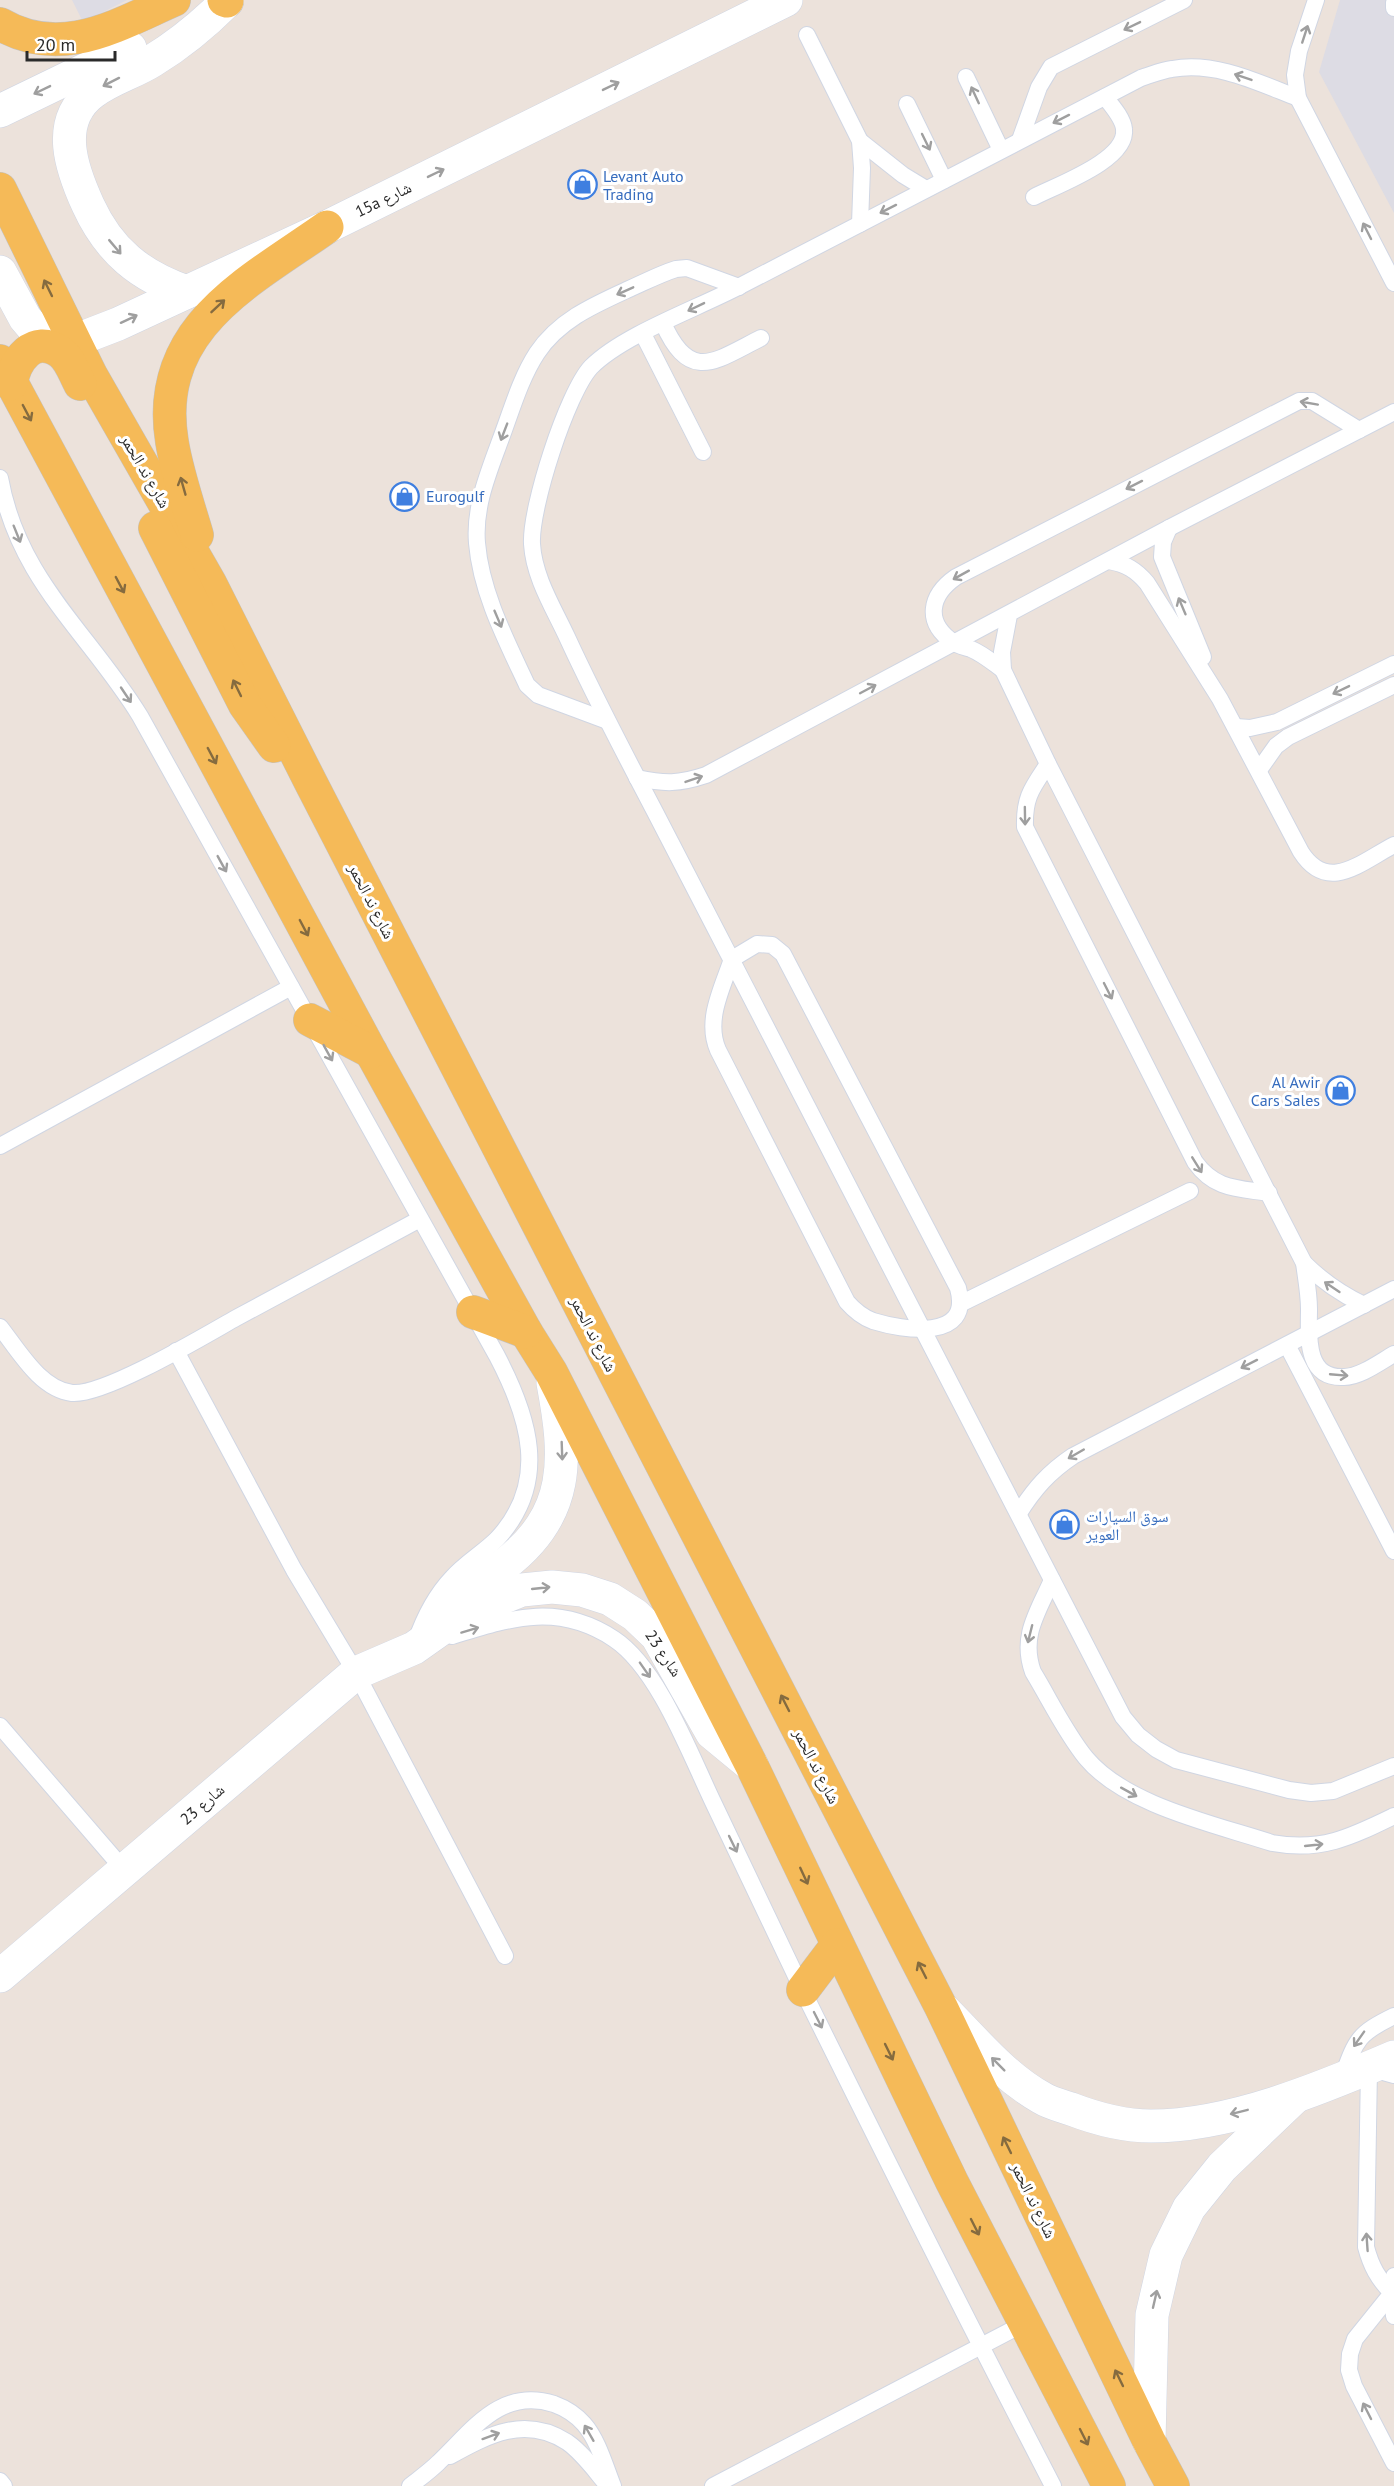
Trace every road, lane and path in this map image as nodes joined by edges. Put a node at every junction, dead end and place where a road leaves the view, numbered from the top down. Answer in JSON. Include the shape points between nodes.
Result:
{"nodes":[{"id":1,"x":174,"y":0,"type":"edge"},
{"id":2,"x":226,"y":0,"type":"edge"},
{"id":3,"x":786,"y":0,"type":"edge"},
{"id":4,"x":1184,"y":0,"type":"edge"},
{"id":5,"x":1316,"y":0,"type":"edge"},
{"id":6,"x":1394,"y":3,"type":"edge"},
{"id":7,"x":1394,"y":8,"type":"edge"},
{"id":8,"x":0,"y":24,"type":"edge"},
{"id":9,"x":807,"y":35,"type":"dead end"},
{"id":10,"x":966,"y":77,"type":"dead end"},
{"id":11,"x":1106,"y":97,"type":"junction"},
{"id":12,"x":1298,"y":98,"type":"junction"},
{"id":13,"x":907,"y":104,"type":"dead end"},
{"id":14,"x":0,"y":111,"type":"edge"},
{"id":15,"x":1020,"y":140,"type":"junction"},
{"id":16,"x":860,"y":141,"type":"junction"},
{"id":17,"x":1001,"y":150,"type":"junction"},
{"id":18,"x":944,"y":180,"type":"junction"},
{"id":19,"x":0,"y":189,"type":"edge"},
{"id":20,"x":926,"y":189,"type":"junction"},
{"id":21,"x":1034,"y":197,"type":"dead end"},
{"id":22,"x":860,"y":224,"type":"junction"},
{"id":23,"x":327,"y":227,"type":"junction"},
{"id":24,"x":0,"y":272,"type":"edge"},
{"id":25,"x":1394,"y":283,"type":"edge"},
{"id":26,"x":739,"y":287,"type":"junction"},
{"id":27,"x":187,"y":292,"type":"junction"},
{"id":28,"x":663,"y":323,"type":"junction"},
{"id":29,"x":643,"y":334,"type":"junction"},
{"id":30,"x":761,"y":338,"type":"dead end"},
{"id":31,"x":74,"y":341,"type":"junction"},
{"id":32,"x":6,"y":372,"type":"edge"},
{"id":33,"x":1394,"y":412,"type":"edge"},
{"id":34,"x":1359,"y":430,"type":"junction"},
{"id":35,"x":703,"y":452,"type":"dead end"},
{"id":36,"x":0,"y":478,"type":"edge"},
{"id":37,"x":1169,"y":528,"type":"junction"},
{"id":38,"x":1109,"y":561,"type":"junction"},
{"id":39,"x":210,"y":583,"type":"junction"},
{"id":40,"x":1009,"y":615,"type":"junction"},
{"id":41,"x":954,"y":644,"type":"junction"},
{"id":42,"x":1394,"y":664,"type":"edge"},
{"id":43,"x":1003,"y":670,"type":"junction"},
{"id":44,"x":1394,"y":685,"type":"edge"},
{"id":45,"x":1220,"y":699,"type":"junction"},
{"id":46,"x":605,"y":720,"type":"junction"},
{"id":47,"x":1236,"y":727,"type":"junction"},
{"id":48,"x":1048,"y":764,"type":"junction"},
{"id":49,"x":1258,"y":770,"type":"junction"},
{"id":50,"x":637,"y":778,"type":"junction"},
{"id":51,"x":311,"y":783,"type":"junction"},
{"id":52,"x":1394,"y":845,"type":"edge"},
{"id":53,"x":732,"y":959,"type":"junction"},
{"id":54,"x":291,"y":987,"type":"junction"},
{"id":55,"x":310,"y":1020,"type":"junction"},
{"id":56,"x":371,"y":1052,"type":"junction"},
{"id":57,"x":0,"y":1146,"type":"edge"},
{"id":58,"x":1190,"y":1191,"type":"dead end"},
{"id":59,"x":1269,"y":1193,"type":"junction"},
{"id":60,"x":420,"y":1219,"type":"junction"},
{"id":61,"x":1304,"y":1263,"type":"junction"},
{"id":62,"x":1394,"y":1289,"type":"edge"},
{"id":63,"x":960,"y":1304,"type":"junction"},
{"id":64,"x":1364,"y":1305,"type":"junction"},
{"id":65,"x":472,"y":1312,"type":"junction"},
{"id":66,"x":0,"y":1328,"type":"edge"},
{"id":67,"x":924,"y":1330,"type":"junction"},
{"id":68,"x":526,"y":1332,"type":"junction"},
{"id":69,"x":1308,"y":1334,"type":"junction"},
{"id":70,"x":1287,"y":1345,"type":"junction"},
{"id":71,"x":176,"y":1351,"type":"junction"},
{"id":72,"x":1394,"y":1354,"type":"edge"},
{"id":73,"x":551,"y":1372,"type":"junction"},
{"id":74,"x":1018,"y":1513,"type":"junction"},
{"id":75,"x":1394,"y":1551,"type":"edge"},
{"id":76,"x":1052,"y":1580,"type":"junction"},
{"id":77,"x":414,"y":1648,"type":"junction"},
{"id":78,"x":356,"y":1673,"type":"junction"},
{"id":79,"x":0,"y":1726,"type":"edge"},
{"id":80,"x":752,"y":1766,"type":"junction"},
{"id":81,"x":1394,"y":1766,"type":"edge"},
{"id":82,"x":1394,"y":1816,"type":"edge"},
{"id":83,"x":124,"y":1871,"type":"junction"},
{"id":84,"x":837,"y":1946,"type":"junction"},
{"id":85,"x":505,"y":1956,"type":"dead end"},
{"id":86,"x":0,"y":1976,"type":"edge"},
{"id":87,"x":803,"y":1990,"type":"junction"},
{"id":88,"x":941,"y":2007,"type":"junction"},
{"id":89,"x":1394,"y":2016,"type":"edge"},
{"id":90,"x":1375,"y":2069,"type":"edge"},
{"id":91,"x":1295,"y":2096,"type":"junction"},
{"id":92,"x":1394,"y":2276,"type":"edge"},
{"id":93,"x":1392,"y":2294,"type":"junction"},
{"id":94,"x":1394,"y":2316,"type":"edge"},
{"id":95,"x":1025,"y":2323,"type":"junction"},
{"id":96,"x":981,"y":2347,"type":"junction"},
{"id":97,"x":1149,"y":2441,"type":"junction"},
{"id":98,"x":439,"y":2462,"type":"junction"},
{"id":99,"x":1394,"y":2463,"type":"edge"},
{"id":100,"x":0,"y":2481,"type":"edge"},
{"id":101,"x":4,"y":2486,"type":"edge"},
{"id":102,"x":410,"y":2486,"type":"edge"},
{"id":103,"x":608,"y":2486,"type":"edge"},
{"id":104,"x":613,"y":2486,"type":"edge"},
{"id":105,"x":713,"y":2486,"type":"edge"},
{"id":106,"x":1053,"y":2486,"type":"edge"},
{"id":107,"x":1109,"y":2486,"type":"edge"},
{"id":108,"x":1173,"y":2486,"type":"edge"}],
"edges":[{"from":1,"to":8,"type":"main road","via":[[96,34],[73,39],[26,35]]},
{"from":2,"to":14,"type":"street","one_way":true},
{"from":2,"to":27,"type":"street","one_way":true,"via":[[171,49],[93,92],[76,110],[69,134],[81,191],[108,239],[141,271]]},
{"from":23,"to":3,"type":"street","name":"15a شارع","one_way":true},
{"from":4,"to":15,"type":"lane","one_way":true,"via":[[1051,67],[1038,87]]},
{"from":12,"to":5,"type":"lane","one_way":true,"via":[[1295,75],[1299,51]]},
{"from":6,"to":7,"type":"lane"},
{"from":9,"to":16,"type":"lane"},
{"from":17,"to":10,"type":"lane","one_way":true},
{"from":12,"to":11,"type":"lane","one_way":true,"via":[[1238,75],[1206,68],[1173,68],[1141,78]]},
{"from":11,"to":15,"type":"lane","one_way":true},
{"from":11,"to":21,"type":"lane","via":[[1124,130],[1122,145],[1100,164]]},
{"from":25,"to":12,"type":"lane","one_way":true},
{"from":13,"to":18,"type":"lane","one_way":true},
{"from":15,"to":17,"type":"lane"},
{"from":16,"to":20,"type":"lane","via":[[903,176]]},
{"from":16,"to":22,"type":"lane"},
{"from":17,"to":18,"type":"lane"},
{"from":18,"to":20,"type":"lane"},
{"from":31,"to":19,"type":"main road","name":"شارع ند الحمر","one_way":true},
{"from":20,"to":22,"type":"lane","one_way":true},
{"from":22,"to":26,"type":"lane"},
{"from":23,"to":27,"type":"street","name":"15a شارع"},
{"from":39,"to":23,"type":"main road","one_way":true,"via":[[171,441],[172,393],[177,371],[191,338],[213,310]]},
{"from":24,"to":31,"type":"street","via":[[36,331]]},
{"from":26,"to":28,"type":"lane","one_way":true},
{"from":26,"to":46,"type":"lane","one_way":true,"via":[[687,268],[676,269],[595,304],[567,321],[537,353],[525,376],[485,483],[477,542],[481,571],[527,685],[538,695]]},
{"from":31,"to":27,"type":"street","name":"15a شارع","one_way":true},
{"from":28,"to":29,"type":"lane"},
{"from":28,"to":30,"type":"lane","via":[[679,352],[692,362],[709,362]]},
{"from":29,"to":35,"type":"lane"},
{"from":29,"to":46,"type":"lane","via":[[604,356],[579,384],[532,519],[536,568]]},
{"from":31,"to":39,"type":"main road","name":"شارع ند الحمر"},
{"from":51,"to":32,"type":"main road","one_way":true,"via":[[286,760],[245,705],[68,360],[49,348],[37,348]]},
{"from":32,"to":56,"type":"main road","one_way":true},
{"from":33,"to":34,"type":"lane"},
{"from":34,"to":37,"type":"lane"},
{"from":34,"to":41,"type":"lane","one_way":true,"via":[[1312,401],[1299,401],[956,577],[943,587],[935,602],[934,618]]},
{"from":36,"to":54,"type":"lane","one_way":true,"via":[[8,510],[30,562],[60,610],[131,702]]},
{"from":37,"to":38,"type":"lane"},
{"from":45,"to":37,"type":"lane","one_way":true,"via":[[1162,557]]},
{"from":38,"to":40,"type":"lane"},
{"from":38,"to":45,"type":"lane","via":[[1131,568],[1147,583]]},
{"from":39,"to":51,"type":"main road","name":"شارع ند الحمر"},
{"from":40,"to":41,"type":"lane"},
{"from":40,"to":43,"type":"lane"},
{"from":41,"to":43,"type":"lane","via":[[988,658]]},
{"from":50,"to":41,"type":"lane","one_way":true,"via":[[684,783],[706,775]]},
{"from":42,"to":47,"type":"lane","one_way":true,"via":[[1277,722]]},
{"from":43,"to":48,"type":"lane"},
{"from":44,"to":49,"type":"lane","via":[[1288,737]]},
{"from":45,"to":47,"type":"lane"},
{"from":46,"to":50,"type":"lane"},
{"from":47,"to":49,"type":"lane"},
{"from":48,"to":59,"type":"lane"},
{"from":48,"to":59,"type":"lane","one_way":true,"via":[[1024,805],[1025,827],[1195,1162],[1216,1184]]},
{"from":49,"to":52,"type":"lane","via":[[1301,852],[1315,869],[1336,874]]},
{"from":50,"to":53,"type":"lane"},
{"from":88,"to":51,"type":"main road","name":"شارع ند الحمر","one_way":true},
{"from":53,"to":63,"type":"lane","via":[[757,944],[772,945],[783,954],[958,1288]]},
{"from":53,"to":67,"type":"lane"},
{"from":53,"to":67,"type":"lane","via":[[712,1022],[712,1037],[839,1288],[847,1302],[872,1321]]},
{"from":54,"to":55,"type":"lane"},
{"from":54,"to":57,"type":"lane"},
{"from":55,"to":56,"type":"main road"},
{"from":55,"to":60,"type":"lane","one_way":true},
{"from":56,"to":68,"type":"main road"},
{"from":58,"to":63,"type":"lane"},
{"from":59,"to":61,"type":"lane"},
{"from":60,"to":65,"type":"lane"},
{"from":60,"to":71,"type":"lane"},
{"from":64,"to":61,"type":"lane","one_way":true,"via":[[1342,1294]]},
{"from":61,"to":69,"type":"lane"},
{"from":62,"to":64,"type":"lane"},
{"from":63,"to":67,"type":"lane","via":[[948,1324]]},
{"from":64,"to":69,"type":"lane"},
{"from":65,"to":68,"type":"main road"},
{"from":65,"to":77,"type":"lane","via":[[512,1384],[523,1415],[530,1476],[510,1523],[452,1577],[422,1622]]},
{"from":66,"to":71,"type":"lane","via":[[37,1373],[58,1389],[71,1393],[109,1385]]},
{"from":67,"to":74,"type":"lane"},
{"from":68,"to":73,"type":"main road"},
{"from":69,"to":70,"type":"lane"},
{"from":69,"to":72,"type":"lane","one_way":true,"via":[[1315,1363],[1327,1373],[1343,1377]]},
{"from":70,"to":74,"type":"lane","one_way":true,"via":[[1073,1456],[1051,1471]]},
{"from":70,"to":75,"type":"lane"},
{"from":71,"to":78,"type":"lane","via":[[294,1570]]},
{"from":73,"to":77,"type":"street","name":"شارع 23","one_way":true,"via":[[563,1454],[560,1486],[549,1515],[529,1543],[455,1602]]},
{"from":73,"to":80,"type":"main road"},
{"from":74,"to":76,"type":"lane"},
{"from":76,"to":81,"type":"lane","via":[[1123,1717],[1138,1735],[1176,1760],[1311,1793],[1333,1791]]},
{"from":76,"to":82,"type":"lane","one_way":true,"via":[[1027,1640],[1033,1672],[1086,1758],[1124,1790],[1146,1801],[1291,1846],[1329,1844]]},
{"from":77,"to":78,"type":"street","name":"شارع 23"},
{"from":77,"to":80,"type":"street","name":"شارع 23","one_way":true,"via":[[448,1624],[522,1590],[572,1589],[610,1599],[657,1636],[712,1733]]},
{"from":77,"to":87,"type":"lane","one_way":true,"via":[[532,1615],[579,1622],[614,1639],[636,1658],[678,1728]]},
{"from":78,"to":83,"type":"street","name":"شارع 23"},
{"from":78,"to":85,"type":"lane"},
{"from":79,"to":83,"type":"lane"},
{"from":80,"to":84,"type":"main road","one_way":true},
{"from":83,"to":86,"type":"street","name":"شارع 23"},
{"from":84,"to":87,"type":"main road"},
{"from":84,"to":95,"type":"main road","one_way":true},
{"from":87,"to":96,"type":"lane","one_way":true},
{"from":91,"to":88,"type":"street","one_way":true,"via":[[1198,2122],[1150,2127],[1101,2120],[1043,2099],[1014,2080]]},
{"from":97,"to":88,"type":"main road","name":"شارع ند الحمر","one_way":true},
{"from":89,"to":90,"type":"lane","one_way":true,"via":[[1358,2039]]},
{"from":90,"to":91,"type":"street"},
{"from":93,"to":90,"type":"lane","one_way":true,"via":[[1379,2280],[1366,2247]]},
{"from":97,"to":91,"type":"street","one_way":true,"via":[[1152,2315],[1166,2255],[1189,2208],[1222,2167]]},
{"from":92,"to":93,"type":"lane"},
{"from":93,"to":94,"type":"lane"},
{"from":99,"to":93,"type":"lane","one_way":true,"via":[[1349,2370],[1355,2339]]},
{"from":95,"to":96,"type":"lane"},
{"from":95,"to":107,"type":"main road","one_way":true},
{"from":96,"to":105,"type":"lane"},
{"from":96,"to":106,"type":"lane"},
{"from":97,"to":108,"type":"main road","name":"شارع ند الحمر"},
{"from":98,"to":102,"type":"lane"},
{"from":98,"to":103,"type":"lane","one_way":true,"via":[[486,2436],[513,2428],[542,2431],[567,2442]]},
{"from":104,"to":98,"type":"lane","one_way":true,"via":[[585,2424],[565,2408],[541,2400],[516,2402],[493,2412],[471,2427]]},
{"from":100,"to":101,"type":"lane"}]}
